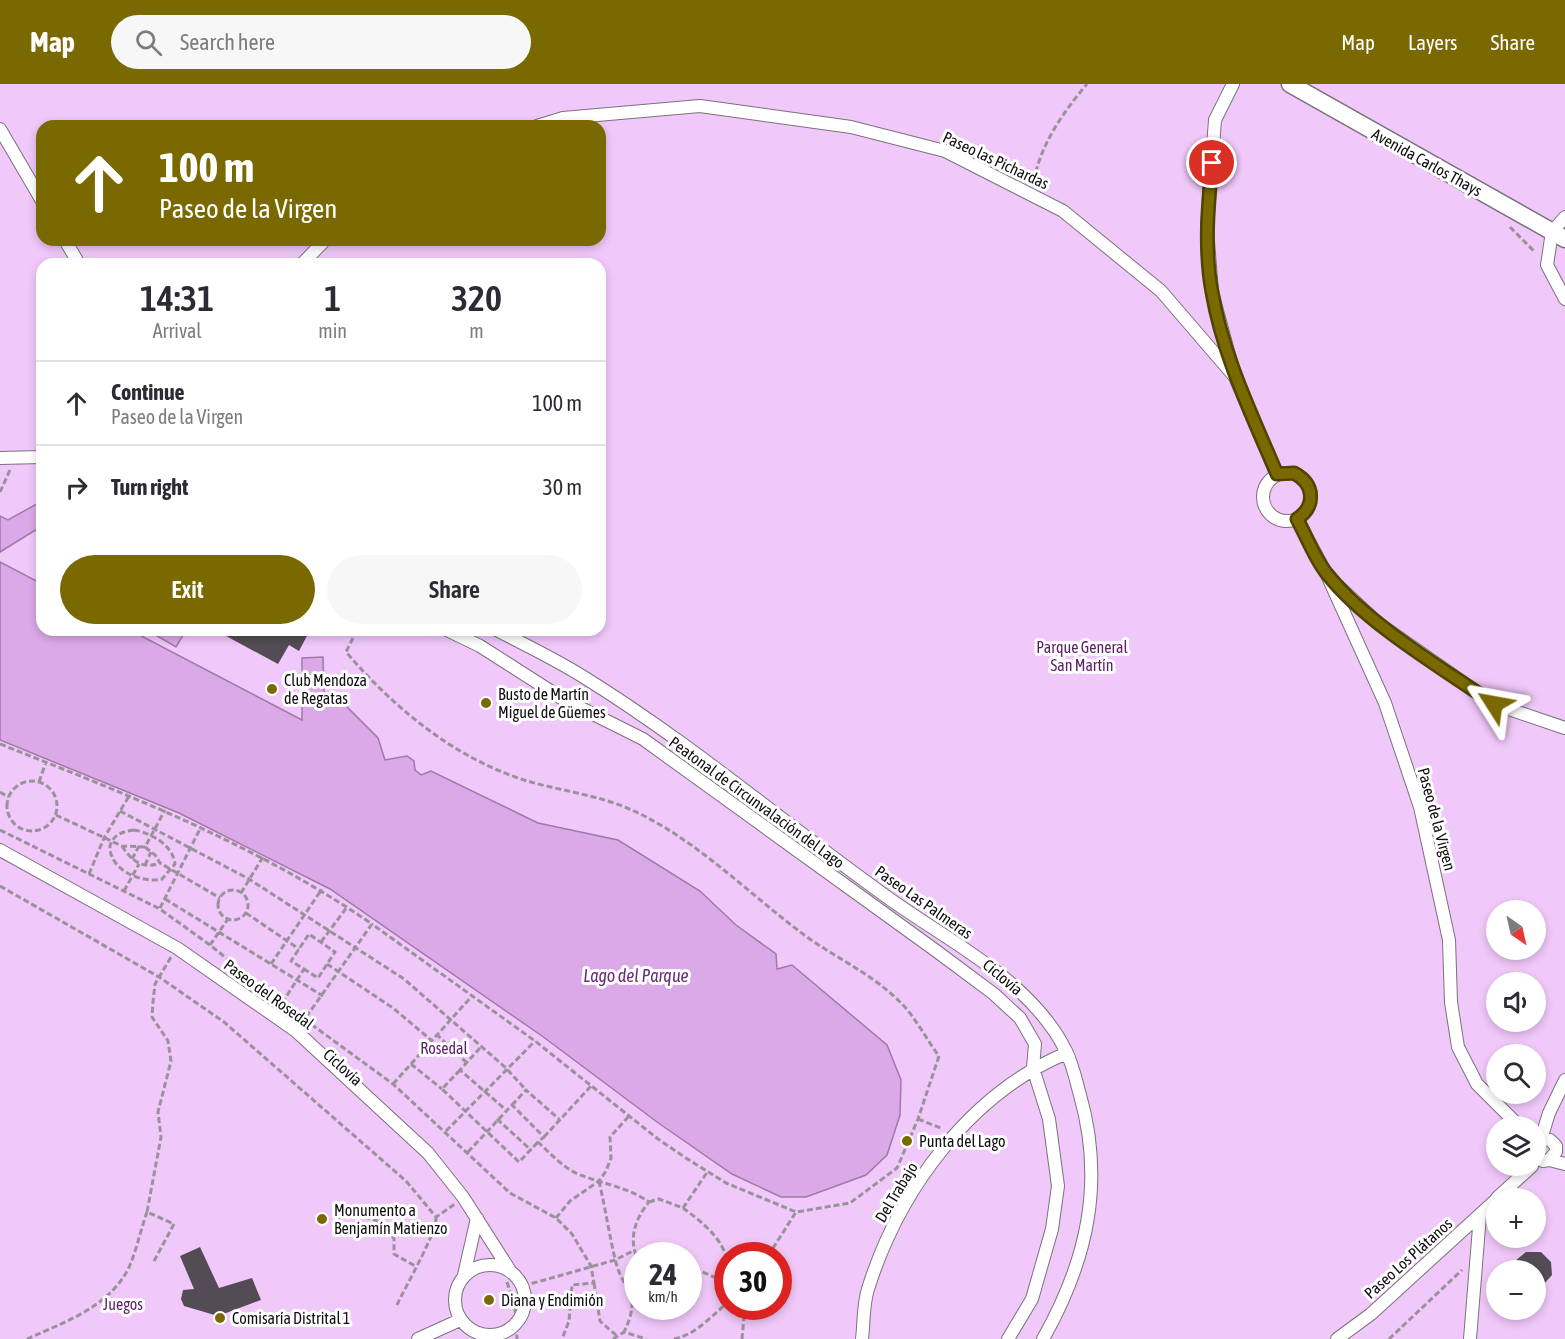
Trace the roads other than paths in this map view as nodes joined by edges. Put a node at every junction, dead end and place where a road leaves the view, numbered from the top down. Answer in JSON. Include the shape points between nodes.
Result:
{"nodes":[{"id":1,"x":1233,"y":84,"type":"edge"},
{"id":2,"x":1290,"y":84,"type":"edge"},
{"id":3,"x":556,"y":120,"type":"edge"},
{"id":4,"x":0,"y":129,"type":"edge"},
{"id":5,"x":36,"y":191,"type":"edge"},
{"id":6,"x":1565,"y":217,"type":"edge"},
{"id":7,"x":1559,"y":236,"type":"edge"},
{"id":8,"x":319,"y":246,"type":"edge"},
{"id":9,"x":308,"y":258,"type":"edge"},
{"id":10,"x":1565,"y":299,"type":"edge"},
{"id":11,"x":1235,"y":377,"type":"junction"},
{"id":12,"x":36,"y":457,"type":"edge"},
{"id":13,"x":0,"y":458,"type":"edge"},
{"id":14,"x":1277,"y":474,"type":"junction"},
{"id":15,"x":1297,"y":519,"type":"junction"},
{"id":16,"x":1327,"y":575,"type":"junction"},
{"id":17,"x":459,"y":636,"type":"edge"},
{"id":18,"x":508,"y":636,"type":"edge"},
{"id":19,"x":1565,"y":728,"type":"edge"},
{"id":20,"x":0,"y":850,"type":"edge"},
{"id":21,"x":1067,"y":1053,"type":"junction"},
{"id":22,"x":1033,"y":1068,"type":"junction"},
{"id":23,"x":1565,"y":1080,"type":"edge"},
{"id":24,"x":1509,"y":1116,"type":"edge"},
{"id":25,"x":1546,"y":1123,"type":"edge"},
{"id":26,"x":1546,"y":1144,"type":"edge"},
{"id":27,"x":1546,"y":1156,"type":"edge"},
{"id":28,"x":1546,"y":1162,"type":"edge"},
{"id":29,"x":1565,"y":1164,"type":"edge"},
{"id":30,"x":1524,"y":1176,"type":"edge"},
{"id":31,"x":1510,"y":1188,"type":"edge"},
{"id":32,"x":1486,"y":1209,"type":"edge"},
{"id":33,"x":1480,"y":1215,"type":"junction"},
{"id":34,"x":477,"y":1218,"type":"junction"},
{"id":35,"x":509,"y":1269,"type":"junction"},
{"id":36,"x":464,"y":1275,"type":"junction"},
{"id":37,"x":460,"y":1320,"type":"junction"},
{"id":38,"x":418,"y":1339,"type":"edge"},
{"id":39,"x":862,"y":1339,"type":"edge"},
{"id":40,"x":1008,"y":1339,"type":"edge"},
{"id":41,"x":1043,"y":1339,"type":"edge"},
{"id":42,"x":1337,"y":1339,"type":"edge"},
{"id":43,"x":1470,"y":1339,"type":"edge"}],
"edges":[{"from":1,"to":11,"type":"street","via":[[1215,120],[1207,228],[1212,292]]},
{"from":2,"to":7,"type":"street","name":"Avenida Carlos Thays"},
{"from":3,"to":11,"type":"street","name":"Paseo las Pichardas","via":[[700,106],[851,127],[934,148],[1063,211],[1161,291]]},
{"from":4,"to":5,"type":"street"},
{"from":6,"to":7,"type":"street"},
{"from":7,"to":10,"type":"street","via":[[1547,265]]},
{"from":8,"to":9,"type":"street"},
{"from":11,"to":14,"type":"street","name":"Paseo las Pichardas"},
{"from":12,"to":13,"type":"street"},
{"from":14,"to":15,"type":"street","via":[[1294,473],[1311,491],[1309,507]]},
{"from":14,"to":15,"type":"street","via":[[1263,492],[1265,507],[1275,518]]},
{"from":15,"to":16,"type":"street","name":"Paseo de la Virgen"},
{"from":16,"to":19,"type":"street","via":[[1378,623],[1494,704]]},
{"from":16,"to":24,"type":"street","name":"Paseo de la Virgen","via":[[1385,703],[1420,807],[1449,940],[1451,1002],[1458,1047],[1477,1084]]},
{"from":17,"to":22,"type":"street","name":"Peatonal de Circunvalación del Lago","via":[[563,699],[643,739],[994,994],[1020,1018],[1035,1044]]},
{"from":18,"to":21,"type":"street","name":"Paseo Las Palmeras","via":[[580,675],[666,732],[1012,985],[1048,1020]]},
{"from":20,"to":34,"type":"street","name":"Paseo del Rosedal","via":[[174,953],[296,1032],[428,1154]]},
{"from":21,"to":22,"type":"street","name":"Del Trabajo"},
{"from":21,"to":41,"type":"street","name":"Paseo Las Palmeras","via":[[1086,1118],[1092,1185],[1089,1222],[1079,1263]]},
{"from":22,"to":39,"type":"street","name":"Del Trabajo","via":[[1002,1090],[956,1133],[917,1184],[891,1228],[867,1292]]},
{"from":22,"to":40,"type":"street","name":"Peatonal de Circunvalación del Lago","via":[[1049,1119],[1058,1186],[1052,1229],[1032,1299]]},
{"from":23,"to":25,"type":"street"},
{"from":26,"to":27,"type":"street","via":[[1556,1146]]},
{"from":28,"to":29,"type":"street"},
{"from":30,"to":31,"type":"street","name":"Paseo Los Plátanos"},
{"from":32,"to":33,"type":"street","name":"Paseo Los Plátanos"},
{"from":33,"to":42,"type":"street","name":"Paseo Los Plátanos","via":[[1371,1314]]},
{"from":33,"to":43,"type":"street"},
{"from":34,"to":35,"type":"street","name":"Paseo del Rosedal"},
{"from":34,"to":36,"type":"street"},
{"from":35,"to":36,"type":"street","via":[[480,1265]]},
{"from":35,"to":37,"type":"street","name":"Paseo del Rosedal","via":[[523,1286],[525,1307],[516,1324],[504,1333],[489,1335],[475,1332]]},
{"from":36,"to":37,"type":"street","via":[[454,1297]]},
{"from":37,"to":38,"type":"street"}]}
